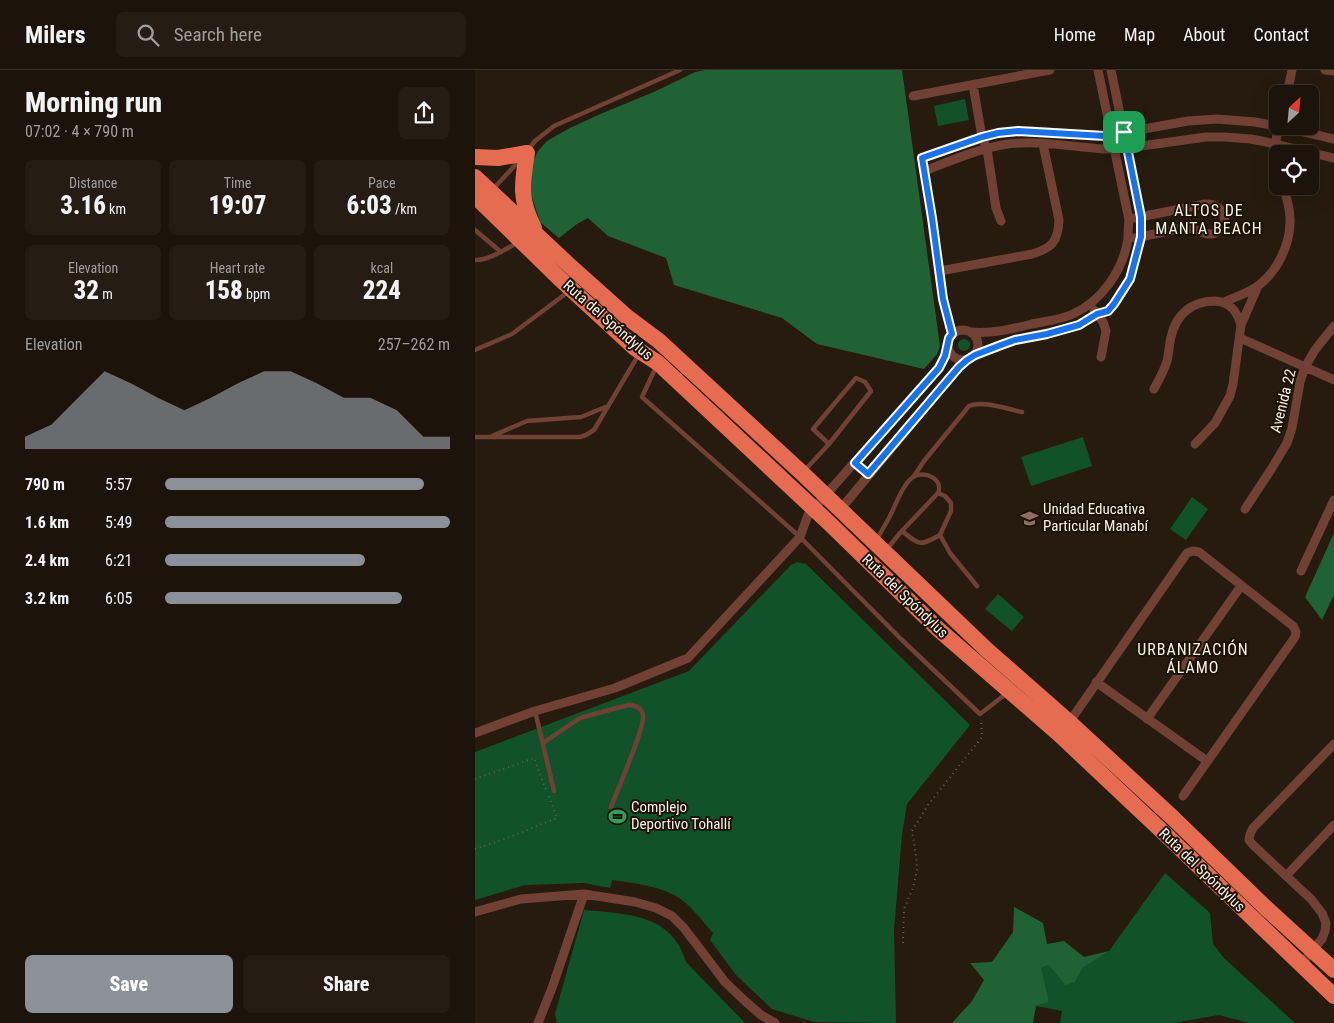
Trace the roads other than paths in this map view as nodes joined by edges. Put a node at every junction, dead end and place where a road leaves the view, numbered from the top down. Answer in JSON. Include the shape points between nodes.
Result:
{"nodes":[{"id":1,"x":680,"y":70,"type":"edge"},
{"id":2,"x":1050,"y":70,"type":"edge"},
{"id":3,"x":1098,"y":70,"type":"edge"},
{"id":4,"x":1111,"y":70,"type":"edge"},
{"id":5,"x":1292,"y":70,"type":"edge"},
{"id":6,"x":1325,"y":70,"type":"edge"},
{"id":7,"x":1334,"y":71,"type":"edge"},
{"id":8,"x":672,"y":72,"type":"edge"},
{"id":9,"x":973,"y":85,"type":"junction"},
{"id":10,"x":1289,"y":85,"type":"edge"},
{"id":11,"x":913,"y":96,"type":"dead end"},
{"id":12,"x":1117,"y":97,"type":"junction"},
{"id":13,"x":1104,"y":99,"type":"junction"},
{"id":14,"x":1269,"y":124,"type":"edge"},
{"id":15,"x":1046,"y":132,"type":"junction"},
{"id":16,"x":1124,"y":132,"type":"junction"},
{"id":17,"x":1111,"y":134,"type":"junction"},
{"id":18,"x":1277,"y":135,"type":"edge"},
{"id":19,"x":1317,"y":135,"type":"edge"},
{"id":20,"x":982,"y":137,"type":"junction"},
{"id":21,"x":1334,"y":139,"type":"edge"},
{"id":22,"x":1045,"y":144,"type":"junction"},
{"id":23,"x":1275,"y":144,"type":"junction"},
{"id":24,"x":1126,"y":146,"type":"junction"},
{"id":25,"x":987,"y":149,"type":"junction"},
{"id":26,"x":1114,"y":149,"type":"junction"},
{"id":27,"x":527,"y":153,"type":"junction"},
{"id":28,"x":475,"y":157,"type":"edge"},
{"id":29,"x":1334,"y":158,"type":"edge"},
{"id":30,"x":924,"y":171,"type":"junction"},
{"id":31,"x":475,"y":177,"type":"edge"},
{"id":32,"x":1285,"y":195,"type":"edge"},
{"id":33,"x":482,"y":197,"type":"edge"},
{"id":34,"x":1141,"y":217,"type":"junction"},
{"id":35,"x":1129,"y":220,"type":"junction"},
{"id":36,"x":1001,"y":221,"type":"dead end"},
{"id":37,"x":475,"y":230,"type":"edge"},
{"id":38,"x":536,"y":233,"type":"junction"},
{"id":39,"x":1141,"y":237,"type":"junction"},
{"id":40,"x":521,"y":240,"type":"junction"},
{"id":41,"x":1128,"y":240,"type":"junction"},
{"id":42,"x":501,"y":252,"type":"junction"},
{"id":43,"x":475,"y":260,"type":"edge"},
{"id":44,"x":940,"y":272,"type":"junction"},
{"id":45,"x":1259,"y":286,"type":"junction"},
{"id":46,"x":570,"y":288,"type":"junction"},
{"id":47,"x":1224,"y":302,"type":"junction"},
{"id":48,"x":1090,"y":304,"type":"junction"},
{"id":49,"x":1097,"y":314,"type":"junction"},
{"id":50,"x":1043,"y":322,"type":"junction"},
{"id":51,"x":1241,"y":325,"type":"junction"},
{"id":52,"x":1334,"y":326,"type":"edge"},
{"id":53,"x":971,"y":332,"type":"junction"},
{"id":54,"x":952,"y":334,"type":"junction"},
{"id":55,"x":1047,"y":334,"type":"junction"},
{"id":56,"x":1240,"y":338,"type":"junction"},
{"id":57,"x":948,"y":348,"type":"junction"},
{"id":58,"x":475,"y":350,"type":"edge"},
{"id":59,"x":641,"y":351,"type":"junction"},
{"id":60,"x":971,"y":357,"type":"junction"},
{"id":61,"x":1101,"y":357,"type":"dead end"},
{"id":62,"x":658,"y":363,"type":"junction"},
{"id":63,"x":1305,"y":368,"type":"junction"},
{"id":64,"x":1334,"y":380,"type":"edge"},
{"id":65,"x":1153,"y":389,"type":"dead end"},
{"id":66,"x":608,"y":406,"type":"junction"},
{"id":67,"x":1022,"y":412,"type":"dead end"},
{"id":68,"x":882,"y":431,"type":"junction"},
{"id":69,"x":475,"y":437,"type":"edge"},
{"id":70,"x":491,"y":437,"type":"junction"},
{"id":71,"x":895,"y":442,"type":"junction"},
{"id":72,"x":829,"y":444,"type":"junction"},
{"id":73,"x":1195,"y":444,"type":"dead end"},
{"id":74,"x":855,"y":463,"type":"junction"},
{"id":75,"x":802,"y":473,"type":"junction"},
{"id":76,"x":868,"y":474,"type":"junction"},
{"id":77,"x":913,"y":477,"type":"junction"},
{"id":78,"x":939,"y":493,"type":"junction"},
{"id":79,"x":826,"y":496,"type":"junction"},
{"id":80,"x":1334,"y":500,"type":"edge"},
{"id":81,"x":814,"y":509,"type":"junction"},
{"id":82,"x":840,"y":509,"type":"junction"},
{"id":83,"x":1245,"y":509,"type":"dead end"},
{"id":84,"x":828,"y":522,"type":"junction"},
{"id":85,"x":902,"y":531,"type":"junction"},
{"id":86,"x":940,"y":535,"type":"junction"},
{"id":87,"x":800,"y":537,"type":"junction"},
{"id":88,"x":880,"y":547,"type":"junction"},
{"id":89,"x":1301,"y":572,"type":"dead end"},
{"id":90,"x":977,"y":586,"type":"dead end"},
{"id":91,"x":1241,"y":586,"type":"junction"},
{"id":92,"x":1096,"y":682,"type":"junction"},
{"id":93,"x":1008,"y":690,"type":"junction"},
{"id":94,"x":535,"y":711,"type":"junction"},
{"id":95,"x":1147,"y":719,"type":"junction"},
{"id":96,"x":1069,"y":722,"type":"junction"},
{"id":97,"x":475,"y":733,"type":"edge"},
{"id":98,"x":1059,"y":735,"type":"junction"},
{"id":99,"x":543,"y":742,"type":"junction"},
{"id":100,"x":1334,"y":744,"type":"edge"},
{"id":101,"x":1207,"y":761,"type":"junction"},
{"id":102,"x":554,"y":791,"type":"dead end"},
{"id":103,"x":1183,"y":796,"type":"dead end"},
{"id":104,"x":611,"y":807,"type":"dead end"},
{"id":105,"x":1334,"y":824,"type":"edge"},
{"id":106,"x":1286,"y":876,"type":"junction"},
{"id":107,"x":584,"y":894,"type":"junction"},
{"id":108,"x":475,"y":912,"type":"edge"},
{"id":109,"x":1313,"y":950,"type":"junction"},
{"id":110,"x":1301,"y":964,"type":"junction"},
{"id":111,"x":1334,"y":970,"type":"edge"},
{"id":112,"x":1334,"y":996,"type":"edge"},
{"id":113,"x":539,"y":1023,"type":"edge"},
{"id":114,"x":775,"y":1023,"type":"edge"}],
"edges":[{"from":1,"to":8,"type":"lane"},
{"from":2,"to":9,"type":"street"},
{"from":3,"to":13,"type":"street"},
{"from":4,"to":12,"type":"street"},
{"from":5,"to":10,"type":"street"},
{"from":6,"to":7,"type":"street"},
{"from":8,"to":27,"type":"lane","via":[[554,126]]},
{"from":9,"to":11,"type":"street"},
{"from":9,"to":20,"type":"street"},
{"from":12,"to":13,"type":"street"},
{"from":12,"to":16,"type":"street"},
{"from":13,"to":17,"type":"street"},
{"from":14,"to":16,"type":"street","via":[[1217,119]]},
{"from":15,"to":17,"type":"street"},
{"from":15,"to":20,"type":"street","via":[[1008,132]]},
{"from":15,"to":22,"type":"street"},
{"from":16,"to":17,"type":"street"},
{"from":16,"to":24,"type":"street"},
{"from":17,"to":26,"type":"street"},
{"from":18,"to":23,"type":"street"},
{"from":19,"to":21,"type":"street"},
{"from":20,"to":25,"type":"street"},
{"from":20,"to":30,"type":"street","via":[[922,158]]},
{"from":22,"to":25,"type":"street","via":[[1021,143]]},
{"from":22,"to":26,"type":"street"},
{"from":22,"to":44,"type":"street","via":[[1059,220],[1051,245],[1032,254]]},
{"from":23,"to":24,"type":"street","via":[[1251,139],[1206,137]]},
{"from":23,"to":29,"type":"street"},
{"from":24,"to":26,"type":"street"},
{"from":24,"to":34,"type":"street"},
{"from":25,"to":30,"type":"street"},
{"from":25,"to":36,"type":"street","via":[[995,208]]},
{"from":26,"to":35,"type":"street"},
{"from":27,"to":28,"type":"highway","via":[[498,158]]},
{"from":27,"to":33,"type":"lane"},
{"from":27,"to":38,"type":"highway","via":[[522,195]]},
{"from":30,"to":44,"type":"street"},
{"from":31,"to":33,"type":"highway","name":"Ruta del Spóndylus"},
{"from":32,"to":45,"type":"street","via":[[1290,223],[1288,238],[1278,264]]},
{"from":33,"to":38,"type":"highway","name":"Ruta del Spóndylus"},
{"from":33,"to":40,"type":"highway","name":"Ruta del Spóndylus"},
{"from":34,"to":35,"type":"street"},
{"from":34,"to":39,"type":"street"},
{"from":34,"to":39,"type":"street","via":[[1212,204],[1223,211],[1224,217],[1220,229],[1211,234],[1184,228]]},
{"from":35,"to":41,"type":"street"},
{"from":37,"to":42,"type":"lane"},
{"from":38,"to":75,"type":"highway","name":"Ruta del Spóndylus"},
{"from":39,"to":41,"type":"street"},
{"from":39,"to":49,"type":"street","via":[[1130,279],[1108,311]]},
{"from":40,"to":42,"type":"lane"},
{"from":40,"to":46,"type":"highway","name":"Ruta del Spóndylus"},
{"from":41,"to":48,"type":"street","via":[[1111,281]]},
{"from":42,"to":43,"type":"lane"},
{"from":44,"to":54,"type":"street"},
{"from":45,"to":47,"type":"street"},
{"from":45,"to":51,"type":"street"},
{"from":46,"to":58,"type":"lane","via":[[512,334]]},
{"from":46,"to":59,"type":"highway","name":"Ruta del Spóndylus"},
{"from":47,"to":51,"type":"street","via":[[1238,314]]},
{"from":47,"to":65,"type":"street","via":[[1198,303],[1179,316],[1171,336],[1167,361]]},
{"from":48,"to":49,"type":"street"},
{"from":48,"to":50,"type":"street","via":[[1075,313]]},
{"from":49,"to":55,"type":"street","via":[[1079,325]]},
{"from":49,"to":61,"type":"street","via":[[1106,330]]},
{"from":50,"to":53,"type":"street","via":[[997,332]]},
{"from":50,"to":55,"type":"street"},
{"from":51,"to":56,"type":"street"},
{"from":52,"to":63,"type":"street","name":"Avenida 22"},
{"from":53,"to":54,"type":"street","via":[[961,330]]},
{"from":53,"to":60,"type":"street","via":[[978,340],[977,350]]},
{"from":54,"to":57,"type":"street"},
{"from":55,"to":60,"type":"street","via":[[1015,340]]},
{"from":56,"to":63,"type":"street"},
{"from":56,"to":73,"type":"street","via":[[1229,396],[1215,422]]},
{"from":57,"to":60,"type":"street","via":[[953,356],[962,360]]},
{"from":57,"to":68,"type":"street","via":[[939,368]]},
{"from":59,"to":62,"type":"highway","name":"Ruta del Spóndylus"},
{"from":59,"to":66,"type":"lane"},
{"from":60,"to":71,"type":"street"},
{"from":62,"to":81,"type":"highway","name":"Ruta del Spóndylus"},
{"from":62,"to":87,"type":"lane","via":[[642,397]]},
{"from":63,"to":64,"type":"street"},
{"from":63,"to":83,"type":"street","name":"Avenida 22","via":[[1287,443]]},
{"from":66,"to":70,"type":"lane","via":[[581,417],[527,421]]},
{"from":66,"to":70,"type":"lane","via":[[593,430],[580,437]]},
{"from":67,"to":77,"type":"lane","via":[[982,404],[969,406]]},
{"from":68,"to":71,"type":"street"},
{"from":68,"to":74,"type":"street"},
{"from":69,"to":70,"type":"lane"},
{"from":71,"to":76,"type":"street"},
{"from":72,"to":72,"type":"lane","via":[[871,391],[865,382],[856,378],[813,429]]},
{"from":72,"to":75,"type":"lane"},
{"from":74,"to":76,"type":"street"},
{"from":74,"to":79,"type":"street"},
{"from":75,"to":79,"type":"highway","name":"Ruta del Spóndylus"},
{"from":76,"to":82,"type":"street"},
{"from":77,"to":78,"type":"lane","via":[[927,474],[939,484]]},
{"from":77,"to":88,"type":"lane","via":[[887,521]]},
{"from":78,"to":85,"type":"lane"},
{"from":78,"to":86,"type":"lane","via":[[951,503],[951,511]]},
{"from":79,"to":81,"type":"street"},
{"from":79,"to":82,"type":"highway","name":"Ruta del Spóndylus"},
{"from":80,"to":89,"type":"street"},
{"from":81,"to":84,"type":"highway","name":"Ruta del Spóndylus"},
{"from":81,"to":87,"type":"street","via":[[808,515]]},
{"from":82,"to":84,"type":"street"},
{"from":82,"to":88,"type":"highway","name":"Ruta del Spóndylus"},
{"from":84,"to":93,"type":"highway","name":"Ruta del Spóndylus","via":[[938,629]]},
{"from":85,"to":86,"type":"lane","via":[[920,544]]},
{"from":85,"to":88,"type":"lane"},
{"from":86,"to":90,"type":"lane"},
{"from":87,"to":93,"type":"lane","via":[[980,714]]},
{"from":87,"to":94,"type":"street","via":[[688,658],[615,688]]},
{"from":88,"to":96,"type":"highway","name":"Ruta del Spóndylus","via":[[987,650]]},
{"from":91,"to":92,"type":"street","via":[[1199,552],[1190,551]]},
{"from":91,"to":95,"type":"street"},
{"from":91,"to":101,"type":"street","via":[[1293,626],[1296,634]]},
{"from":92,"to":95,"type":"street"},
{"from":92,"to":96,"type":"street"},
{"from":93,"to":98,"type":"highway","name":"Ruta del Spóndylus"},
{"from":94,"to":97,"type":"street"},
{"from":94,"to":99,"type":"lane"},
{"from":95,"to":101,"type":"street"},
{"from":96,"to":98,"type":"street"},
{"from":96,"to":109,"type":"highway","name":"Ruta del Spóndylus"},
{"from":98,"to":110,"type":"highway","name":"Ruta del Spóndylus"},
{"from":99,"to":102,"type":"lane"},
{"from":99,"to":104,"type":"lane","via":[[580,718],[628,705],[639,708],[643,716],[641,730]]},
{"from":100,"to":106,"type":"street","via":[[1250,834],[1253,846]]},
{"from":101,"to":103,"type":"street"},
{"from":105,"to":106,"type":"street"},
{"from":106,"to":109,"type":"street","via":[[1311,899],[1326,923],[1322,939]]},
{"from":107,"to":108,"type":"street","via":[[521,898]]},
{"from":107,"to":113,"type":"street"},
{"from":107,"to":114,"type":"street","via":[[635,902],[672,916],[725,982],[761,1015]]},
{"from":109,"to":110,"type":"street"},
{"from":109,"to":111,"type":"highway","name":"Ruta del Spóndylus"},
{"from":110,"to":112,"type":"highway","name":"Ruta del Spóndylus"}]}
